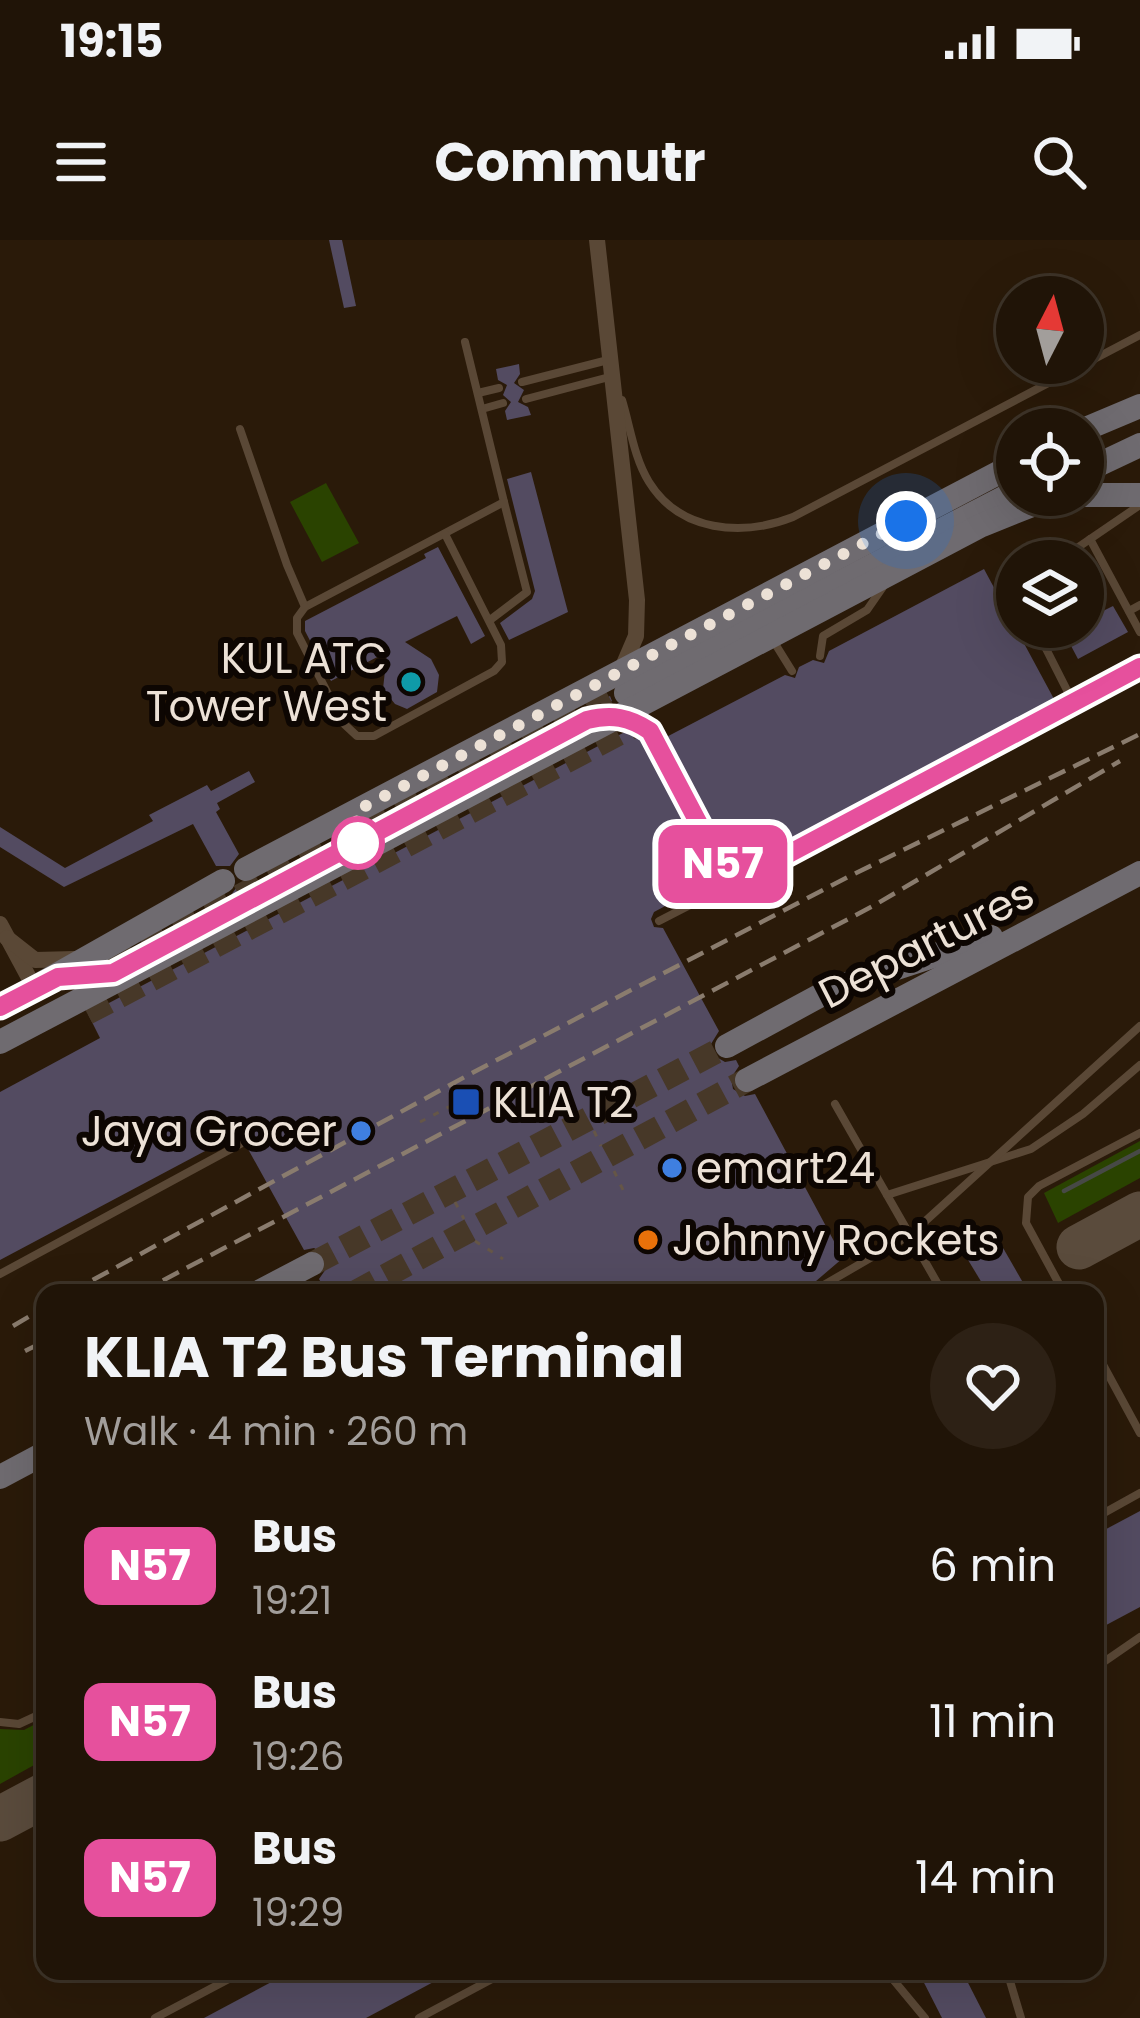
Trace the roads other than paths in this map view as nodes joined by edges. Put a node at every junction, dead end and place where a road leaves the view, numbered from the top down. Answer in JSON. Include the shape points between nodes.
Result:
{"nodes":[{"id":1,"x":596,"y":240,"type":"edge"},
{"id":2,"x":1140,"y":335,"type":"edge"},
{"id":3,"x":465,"y":342,"type":"dead end"},
{"id":4,"x":613,"y":367,"type":"junction"},
{"id":5,"x":522,"y":382,"type":"dead end"},
{"id":6,"x":500,"y":388,"type":"dead end"},
{"id":7,"x":478,"y":393,"type":"junction"},
{"id":8,"x":526,"y":400,"type":"dead end"},
{"id":9,"x":503,"y":404,"type":"dead end"},
{"id":10,"x":1140,"y":406,"type":"edge"},
{"id":11,"x":482,"y":409,"type":"junction"},
{"id":12,"x":1104,"y":421,"type":"edge"},
{"id":13,"x":240,"y":429,"type":"dead end"},
{"id":14,"x":1140,"y":446,"type":"edge"},
{"id":15,"x":1104,"y":462,"type":"edge"},
{"id":16,"x":996,"y":474,"type":"edge"},
{"id":17,"x":1140,"y":494,"type":"edge"},
{"id":18,"x":1104,"y":495,"type":"edge"},
{"id":19,"x":947,"y":500,"type":"junction"},
{"id":20,"x":504,"y":502,"type":"junction"},
{"id":21,"x":996,"y":502,"type":"edge"},
{"id":22,"x":1140,"y":505,"type":"edge"},
{"id":23,"x":1003,"y":516,"type":"edge"},
{"id":24,"x":445,"y":534,"type":"junction"},
{"id":25,"x":1090,"y":539,"type":"joint"},
{"id":26,"x":817,"y":593,"type":"junction"},
{"id":27,"x":1140,"y":605,"type":"edge"},
{"id":28,"x":305,"y":607,"type":"junction"},
{"id":29,"x":1129,"y":611,"type":"junction"},
{"id":30,"x":490,"y":620,"type":"junction"},
{"id":31,"x":699,"y":630,"type":"junction"},
{"id":32,"x":1140,"y":632,"type":"edge"},
{"id":33,"x":1046,"y":648,"type":"edge"},
{"id":34,"x":820,"y":656,"type":"dead end"},
{"id":35,"x":1140,"y":668,"type":"edge"},
{"id":36,"x":792,"y":670,"type":"dead end"},
{"id":37,"x":623,"y":682,"type":"junction"},
{"id":38,"x":1074,"y":704,"type":"junction"},
{"id":39,"x":641,"y":722,"type":"tunnel mouth"},
{"id":40,"x":732,"y":872,"type":"dead end"},
{"id":41,"x":1140,"y":873,"type":"edge"},
{"id":42,"x":747,"y":876,"type":"junction"},
{"id":43,"x":1079,"y":908,"type":"junction"},
{"id":44,"x":659,"y":920,"type":"dead end"},
{"id":45,"x":4,"y":931,"type":"edge"},
{"id":46,"x":100,"y":953,"type":"junction"},
{"id":47,"x":62,"y":981,"type":"junction"},
{"id":48,"x":0,"y":1007,"type":"edge"},
{"id":49,"x":87,"y":1013,"type":"tunnel mouth"},
{"id":50,"x":0,"y":1022,"type":"edge"},
{"id":51,"x":1140,"y":1026,"type":"edge"},
{"id":52,"x":0,"y":1043,"type":"edge"},
{"id":53,"x":728,"y":1046,"type":"tunnel mouth"},
{"id":54,"x":1140,"y":1065,"type":"edge"},
{"id":55,"x":747,"y":1080,"type":"tunnel mouth"},
{"id":56,"x":835,"y":1104,"type":"dead end"},
{"id":57,"x":1140,"y":1133,"type":"edge"},
{"id":58,"x":244,"y":1142,"type":"dead end"},
{"id":59,"x":992,"y":1160,"type":"junction"},
{"id":60,"x":887,"y":1196,"type":"junction"},
{"id":61,"x":910,"y":1234,"type":"junction"},
{"id":62,"x":312,"y":1264,"type":"tunnel mouth"},
{"id":63,"x":0,"y":1274,"type":"edge"},
{"id":64,"x":274,"y":1284,"type":"edge"},
{"id":65,"x":826,"y":1284,"type":"edge"},
{"id":66,"x":938,"y":1284,"type":"edge"},
{"id":67,"x":1059,"y":1284,"type":"edge"},
{"id":68,"x":1104,"y":1367,"type":"edge"},
{"id":69,"x":1140,"y":1433,"type":"edge"},
{"id":70,"x":36,"y":1458,"type":"edge"},
{"id":71,"x":0,"y":1477,"type":"edge"},
{"id":72,"x":1140,"y":1493,"type":"edge"},
{"id":73,"x":1104,"y":1513,"type":"edge"},
{"id":74,"x":1140,"y":1637,"type":"edge"},
{"id":75,"x":1104,"y":1662,"type":"edge"},
{"id":76,"x":36,"y":1716,"type":"edge"},
{"id":77,"x":0,"y":1722,"type":"edge"},
{"id":78,"x":227,"y":1980,"type":"edge"},
{"id":79,"x":490,"y":1980,"type":"edge"},
{"id":80,"x":893,"y":1980,"type":"edge"},
{"id":81,"x":1010,"y":1980,"type":"edge"},
{"id":82,"x":155,"y":2018,"type":"edge"},
{"id":83,"x":419,"y":2018,"type":"edge"},
{"id":84,"x":925,"y":2018,"type":"edge"},
{"id":85,"x":1021,"y":2018,"type":"edge"}],
"edges":[{"from":1,"to":4,"type":"street"},
{"from":2,"to":4,"type":"lane","via":[[759,529],[702,523],[658,494],[641,465]]},
{"from":3,"to":7,"type":"lane"},
{"from":4,"to":5,"type":"lane"},
{"from":4,"to":8,"type":"lane"},
{"from":4,"to":37,"type":"street","via":[[638,621]]},
{"from":6,"to":7,"type":"lane"},
{"from":7,"to":11,"type":"lane"},
{"from":9,"to":11,"type":"lane"},
{"from":10,"to":12,"type":"main road"},
{"from":11,"to":20,"type":"lane"},
{"from":13,"to":28,"type":"lane"},
{"from":14,"to":15,"type":"main road"},
{"from":16,"to":19,"type":"main road"},
{"from":17,"to":18,"type":"main road"},
{"from":19,"to":31,"type":"main road"},
{"from":19,"to":34,"type":"lane","via":[[867,610],[823,636]]},
{"from":20,"to":24,"type":"lane"},
{"from":20,"to":30,"type":"lane","via":[[527,589]]},
{"from":21,"to":26,"type":"main road"},
{"from":22,"to":25,"type":"lane"},
{"from":23,"to":52,"type":"main road"},
{"from":24,"to":28,"type":"lane"},
{"from":24,"to":30,"type":"lane"},
{"from":25,"to":29,"type":"lane"},
{"from":26,"to":37,"type":"main road"},
{"from":26,"to":39,"type":"main road"},
{"from":27,"to":29,"type":"lane"},
{"from":28,"to":30,"type":"lane","via":[[297,633],[343,723],[366,738],[494,670],[503,653]]},
{"from":29,"to":32,"type":"lane"},
{"from":31,"to":36,"type":"lane","via":[[764,634]]},
{"from":31,"to":37,"type":"main road"},
{"from":33,"to":38,"type":"lane"},
{"from":35,"to":38,"type":"lane"},
{"from":37,"to":46,"type":"main road","via":[[235,875]]},
{"from":38,"to":42,"type":"lane"},
{"from":40,"to":42,"type":"lane"},
{"from":41,"to":43,"type":"main road","name":"Departures"},
{"from":42,"to":44,"type":"lane"},
{"from":43,"to":53,"type":"main road","via":[[844,985]]},
{"from":43,"to":55,"type":"main road","name":"Departures"},
{"from":45,"to":46,"type":"street","via":[[35,960]]},
{"from":45,"to":47,"type":"street"},
{"from":46,"to":47,"type":"main road"},
{"from":47,"to":48,"type":"main road"},
{"from":47,"to":50,"type":"main road"},
{"from":49,"to":52,"type":"main road"},
{"from":51,"to":59,"type":"lane"},
{"from":54,"to":59,"type":"lane","via":[[1056,1135]]},
{"from":56,"to":60,"type":"lane"},
{"from":57,"to":67,"type":"lane","via":[[1028,1197],[1026,1223]]},
{"from":58,"to":63,"type":"lane"},
{"from":59,"to":60,"type":"lane"},
{"from":59,"to":61,"type":"lane"},
{"from":60,"to":61,"type":"lane"},
{"from":61,"to":65,"type":"lane"},
{"from":61,"to":66,"type":"lane"},
{"from":62,"to":64,"type":"main road"},
{"from":68,"to":69,"type":"lane"},
{"from":70,"to":71,"type":"main road"},
{"from":72,"to":73,"type":"lane"},
{"from":74,"to":75,"type":"lane"},
{"from":76,"to":77,"type":"lane"},
{"from":78,"to":82,"type":"lane"},
{"from":79,"to":83,"type":"lane"},
{"from":80,"to":84,"type":"lane"},
{"from":81,"to":85,"type":"lane"}]}
